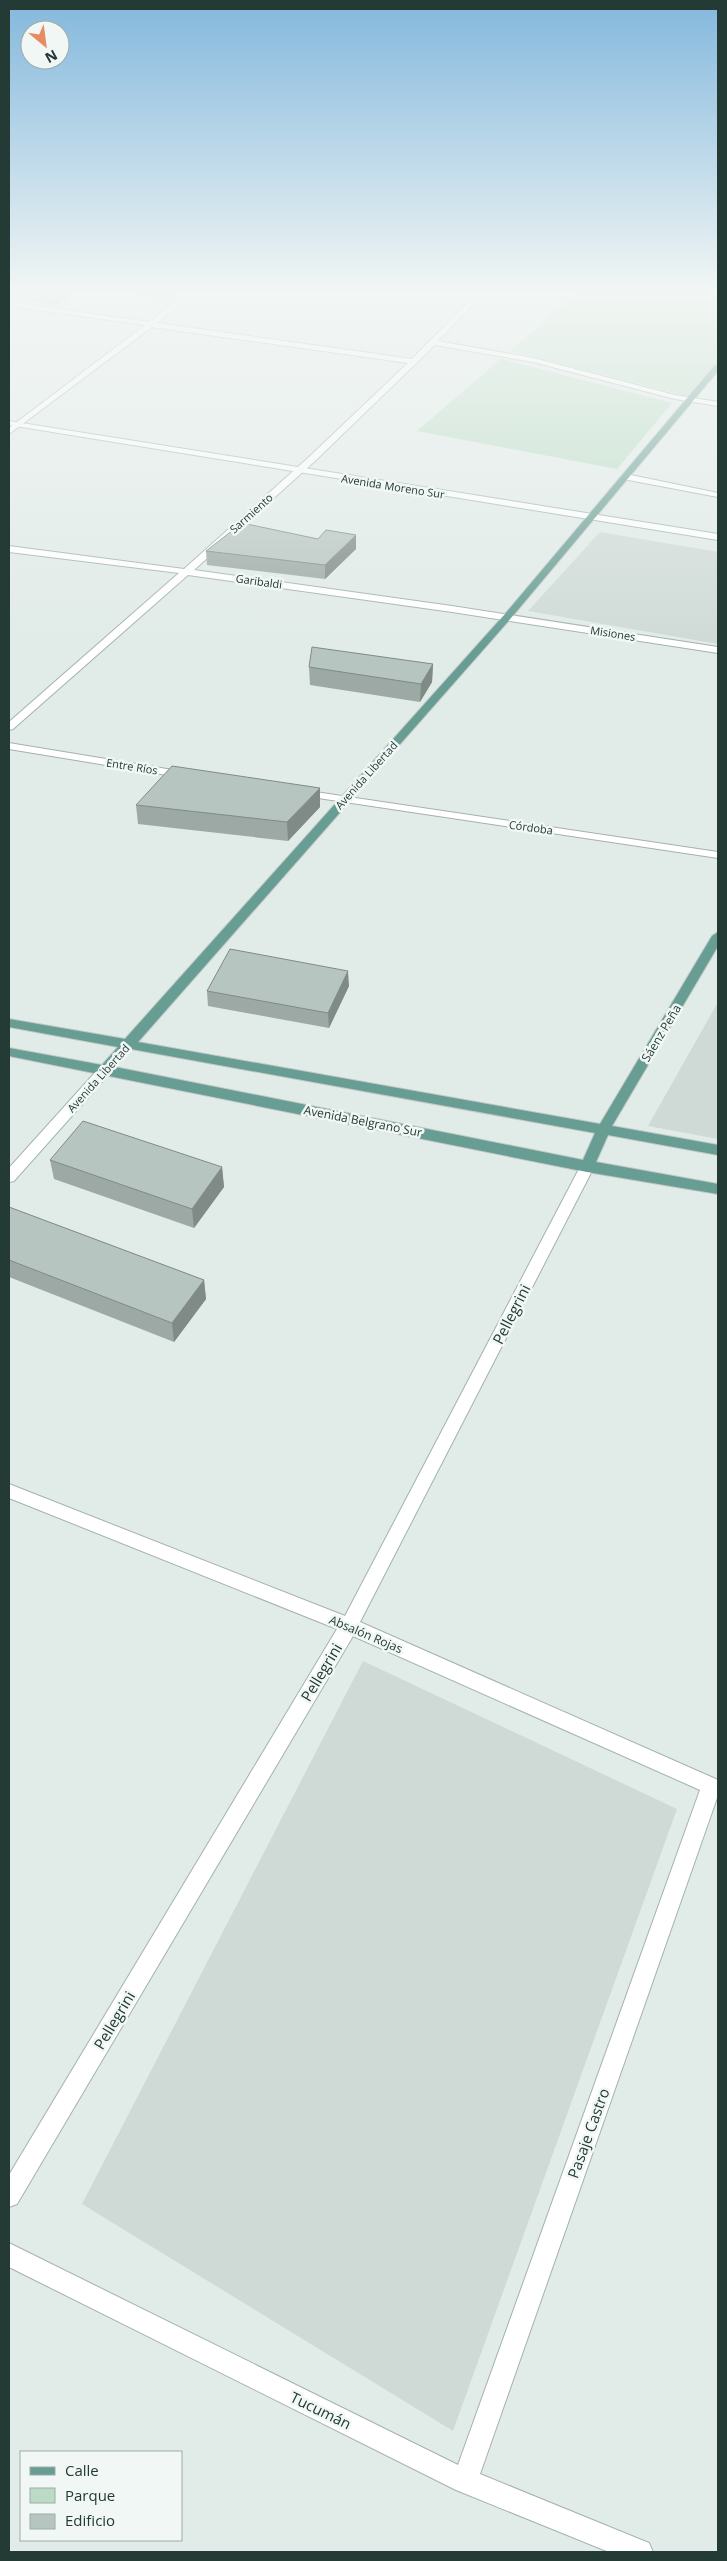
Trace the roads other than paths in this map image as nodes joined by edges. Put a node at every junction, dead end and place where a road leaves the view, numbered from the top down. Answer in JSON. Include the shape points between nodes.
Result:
{"nodes":[{"id":1,"x":41,"y":409,"type":"edge"},
{"id":2,"x":365,"y":409,"type":"edge"},
{"id":3,"x":682,"y":409,"type":"edge"},
{"id":4,"x":9,"y":423,"type":"edge"},
{"id":5,"x":20,"y":425,"type":"junction"},
{"id":6,"x":9,"y":432,"type":"edge"},
{"id":7,"x":298,"y":471,"type":"junction"},
{"id":8,"x":626,"y":477,"type":"junction"},
{"id":9,"x":718,"y":495,"type":"edge"},
{"id":10,"x":593,"y":517,"type":"junction"},
{"id":11,"x":718,"y":538,"type":"edge"},
{"id":12,"x":9,"y":549,"type":"edge"},
{"id":13,"x":186,"y":571,"type":"junction"},
{"id":14,"x":508,"y":616,"type":"junction"},
{"id":15,"x":718,"y":650,"type":"edge"},
{"id":16,"x":9,"y":727,"type":"edge"},
{"id":17,"x":9,"y":746,"type":"edge"},
{"id":18,"x":196,"y":776,"type":"edge"},
{"id":19,"x":294,"y":792,"type":"edge"},
{"id":20,"x":344,"y":800,"type":"junction"},
{"id":21,"x":718,"y":854,"type":"edge"},
{"id":22,"x":718,"y":936,"type":"edge"},
{"id":23,"x":9,"y":1023,"type":"edge"},
{"id":24,"x":129,"y":1044,"type":"junction"},
{"id":25,"x":9,"y":1052,"type":"edge"},
{"id":26,"x":106,"y":1069,"type":"junction"},
{"id":27,"x":604,"y":1130,"type":"junction"},
{"id":28,"x":718,"y":1150,"type":"edge"},
{"id":29,"x":587,"y":1167,"type":"junction"},
{"id":30,"x":9,"y":1177,"type":"edge"},
{"id":31,"x":718,"y":1189,"type":"edge"},
{"id":32,"x":9,"y":1491,"type":"edge"},
{"id":33,"x":349,"y":1626,"type":"junction"},
{"id":34,"x":715,"y":1788,"type":"edge"},
{"id":35,"x":9,"y":2196,"type":"edge"},
{"id":36,"x":9,"y":2255,"type":"edge"},
{"id":37,"x":465,"y":2481,"type":"junction"},
{"id":38,"x":640,"y":2552,"type":"edge"}],
"edges":[{"from":1,"to":5,"type":"street"},
{"from":2,"to":7,"type":"street","name":"Sarmiento"},
{"from":3,"to":8,"type":"main road","name":"Avenida Libertad"},
{"from":4,"to":5,"type":"street","name":"Avenida Moreno Sur"},
{"from":5,"to":6,"type":"street"},
{"from":5,"to":7,"type":"street","name":"Avenida Moreno Sur"},
{"from":7,"to":10,"type":"street","name":"Avenida Moreno Sur"},
{"from":7,"to":13,"type":"street","name":"Sarmiento"},
{"from":8,"to":9,"type":"street"},
{"from":8,"to":10,"type":"main road","name":"Avenida Libertad"},
{"from":10,"to":11,"type":"street","name":"Avenida Moreno Sur"},
{"from":10,"to":14,"type":"main road","name":"Avenida Libertad"},
{"from":12,"to":13,"type":"street","name":"Garibaldi"},
{"from":13,"to":14,"type":"street","name":"Garibaldi"},
{"from":13,"to":16,"type":"street","name":"Sarmiento"},
{"from":14,"to":15,"type":"street","name":"Misiones"},
{"from":14,"to":20,"type":"main road","name":"Avenida Libertad"},
{"from":17,"to":18,"type":"street","name":"Entre Ríos"},
{"from":19,"to":20,"type":"street"},
{"from":20,"to":21,"type":"street","name":"Córdoba"},
{"from":20,"to":24,"type":"main road","name":"Avenida Libertad"},
{"from":22,"to":27,"type":"main road","name":"Sáenz Peña"},
{"from":23,"to":24,"type":"main road"},
{"from":24,"to":26,"type":"main road","name":"Avenida Libertad"},
{"from":24,"to":27,"type":"main road"},
{"from":25,"to":26,"type":"main road","name":"Avenida Belgrano Sur"},
{"from":26,"to":29,"type":"main road","name":"Avenida Belgrano Sur"},
{"from":26,"to":30,"type":"street","name":"Avenida Libertad"},
{"from":27,"to":28,"type":"main road"},
{"from":27,"to":29,"type":"main road","name":"Pellegrini"},
{"from":29,"to":31,"type":"main road","name":"Avenida Belgrano Sur"},
{"from":29,"to":33,"type":"street","name":"Pellegrini"},
{"from":32,"to":33,"type":"street","name":"Absalón Rojas"},
{"from":33,"to":34,"type":"street","name":"Absalón Rojas"},
{"from":33,"to":35,"type":"street","name":"Pellegrini"},
{"from":34,"to":37,"type":"street","name":"Pasaje Castro"},
{"from":36,"to":37,"type":"street","name":"Tucumán"},
{"from":37,"to":38,"type":"street","name":"Tucumán"}]}
